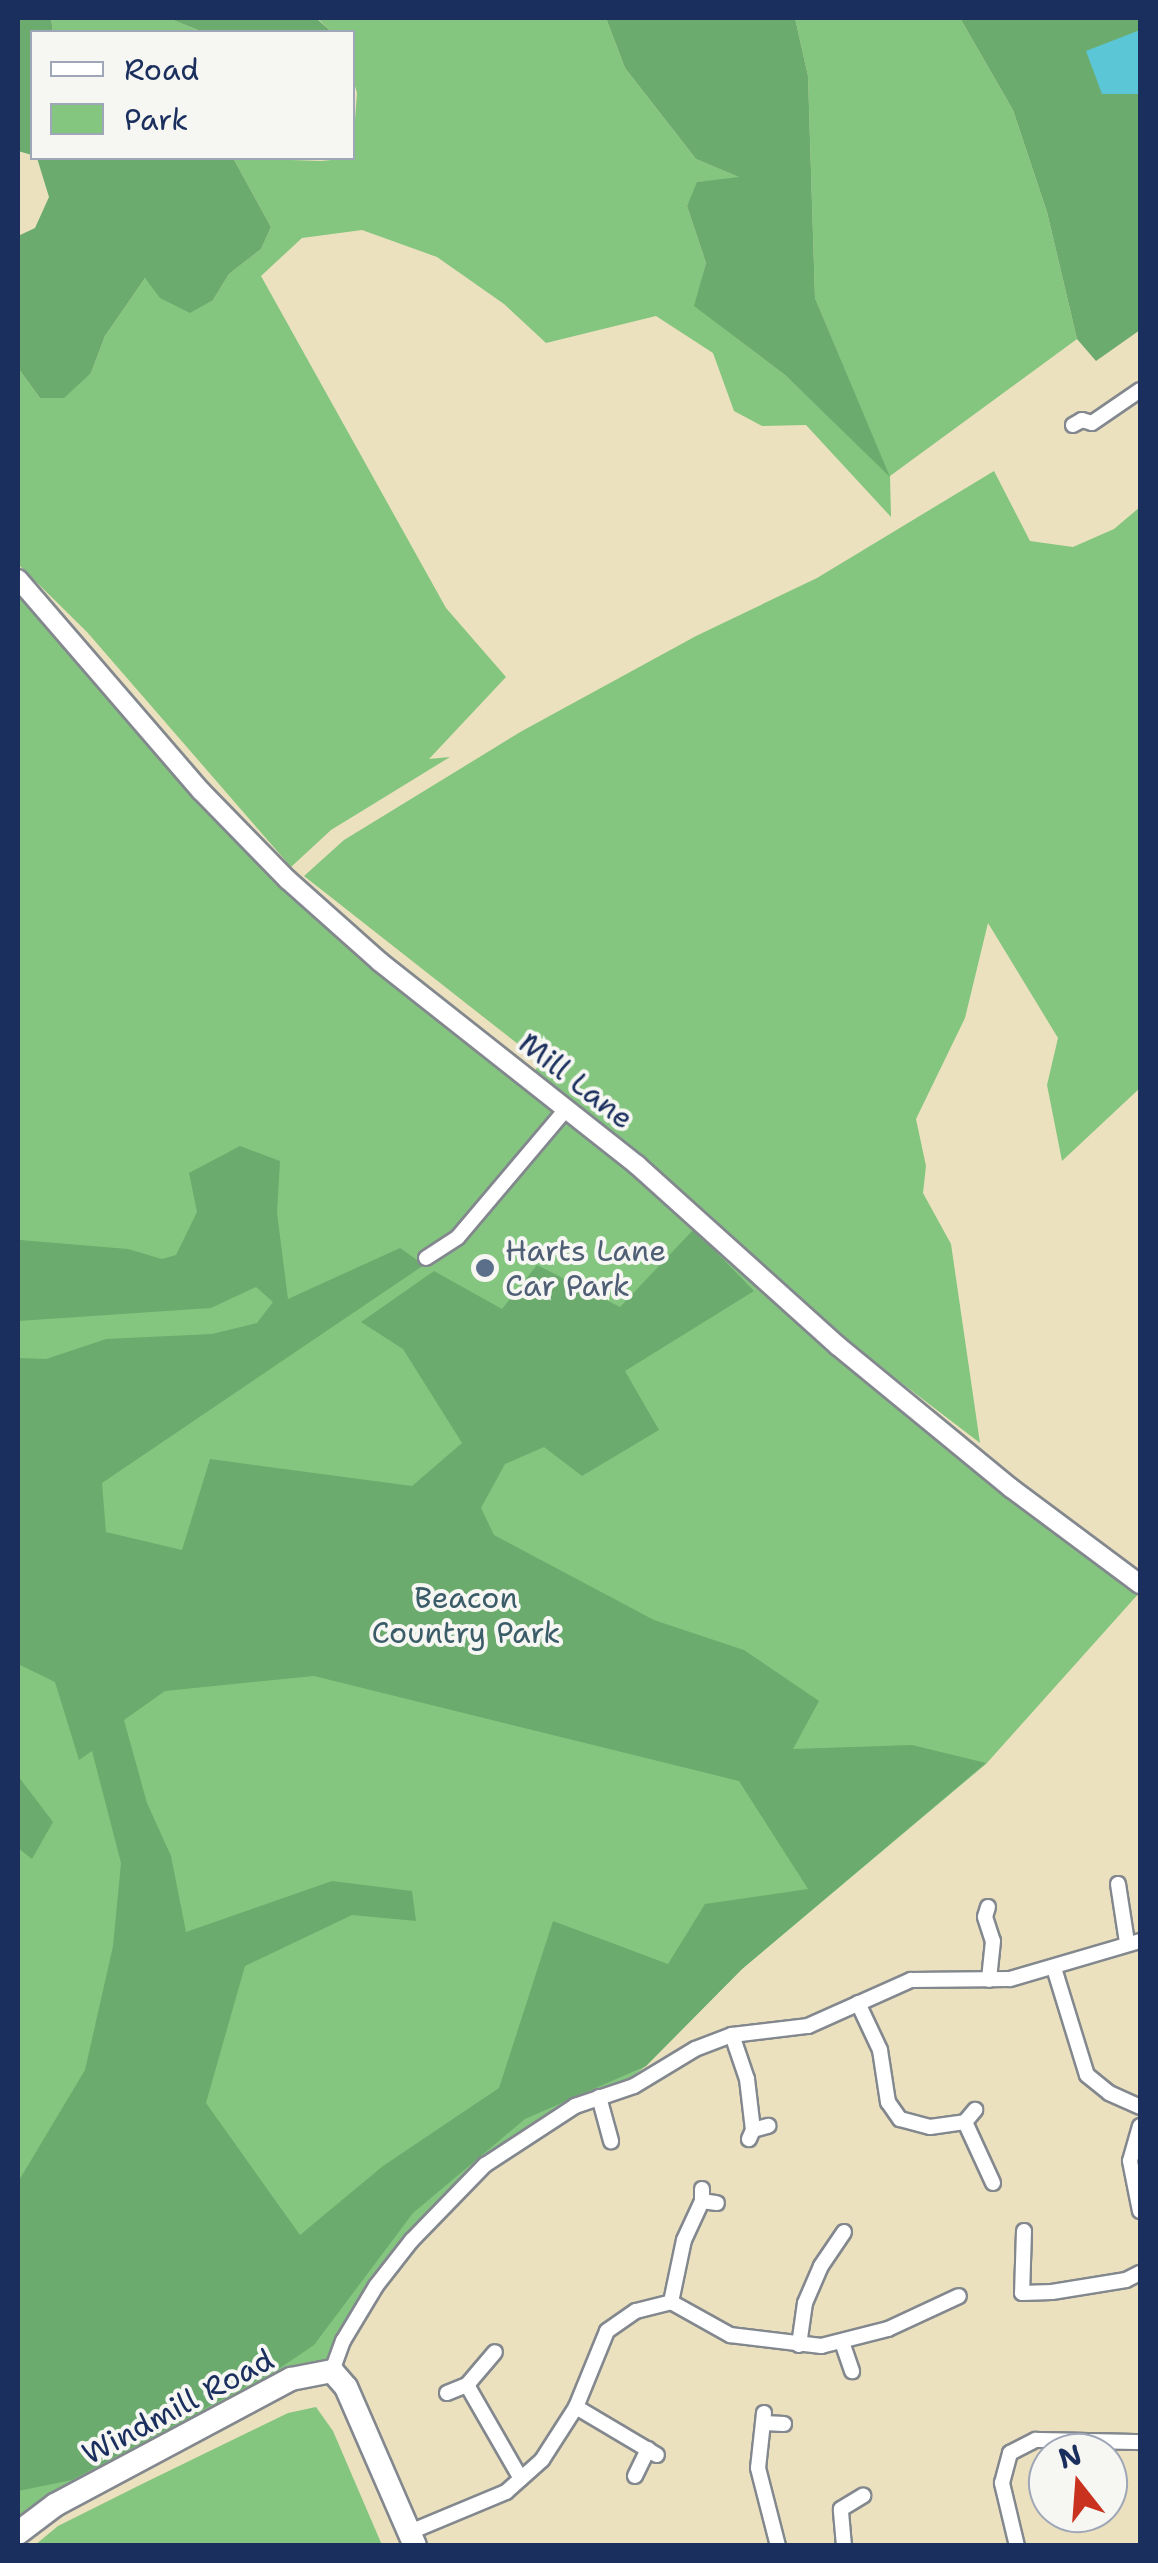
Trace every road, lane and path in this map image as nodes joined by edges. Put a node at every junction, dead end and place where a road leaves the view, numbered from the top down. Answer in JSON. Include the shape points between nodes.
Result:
{"nodes":[{"id":1,"x":1140,"y":390,"type":"edge"},
{"id":2,"x":1073,"y":424,"type":"dead end"},
{"id":3,"x":18,"y":579,"type":"edge"},
{"id":4,"x":566,"y":1108,"type":"junction"},
{"id":5,"x":426,"y":1258,"type":"dead end"},
{"id":6,"x":1140,"y":1584,"type":"edge"},
{"id":7,"x":1119,"y":1883,"type":"dead end"},
{"id":8,"x":989,"y":1906,"type":"dead end"},
{"id":9,"x":1134,"y":1942,"type":"edge"},
{"id":10,"x":1054,"y":1968,"type":"junction"},
{"id":11,"x":989,"y":1980,"type":"junction"},
{"id":12,"x":858,"y":2003,"type":"junction"},
{"id":13,"x":732,"y":2035,"type":"junction"},
{"id":14,"x":598,"y":2097,"type":"junction"},
{"id":15,"x":1140,"y":2108,"type":"edge"},
{"id":16,"x":1140,"y":2126,"type":"edge"},
{"id":17,"x":757,"y":2132,"type":"dead end"},
{"id":18,"x":610,"y":2143,"type":"dead end"},
{"id":19,"x":988,"y":2181,"type":"dead end"},
{"id":20,"x":707,"y":2198,"type":"dead end"},
{"id":21,"x":1140,"y":2212,"type":"edge"},
{"id":22,"x":847,"y":2229,"type":"dead end"},
{"id":23,"x":1025,"y":2231,"type":"dead end"},
{"id":24,"x":1140,"y":2274,"type":"edge"},
{"id":25,"x":959,"y":2295,"type":"dead end"},
{"id":26,"x":671,"y":2302,"type":"junction"},
{"id":27,"x":842,"y":2342,"type":"junction"},
{"id":28,"x":799,"y":2345,"type":"junction"},
{"id":29,"x":495,"y":2352,"type":"dead end"},
{"id":30,"x":332,"y":2371,"type":"junction"},
{"id":31,"x":852,"y":2371,"type":"dead end"},
{"id":32,"x":467,"y":2385,"type":"junction"},
{"id":33,"x":447,"y":2394,"type":"dead end"},
{"id":34,"x":576,"y":2407,"type":"junction"},
{"id":35,"x":784,"y":2424,"type":"dead end"},
{"id":36,"x":1140,"y":2442,"type":"edge"},
{"id":37,"x":636,"y":2476,"type":"dead end"},
{"id":38,"x":521,"y":2479,"type":"junction"},
{"id":39,"x":864,"y":2496,"type":"dead end"},
{"id":40,"x":55,"y":2505,"type":"junction"},
{"id":41,"x":18,"y":2515,"type":"edge"},
{"id":42,"x":18,"y":2533,"type":"edge"},
{"id":43,"x":412,"y":2539,"type":"edge"},
{"id":44,"x":778,"y":2546,"type":"edge"},
{"id":45,"x":844,"y":2546,"type":"edge"},
{"id":46,"x":1017,"y":2546,"type":"edge"}],
"edges":[{"from":1,"to":2,"type":"street","via":[[1092,423]]},
{"from":3,"to":4,"type":"street","name":"Mill Lane","via":[[288,880],[380,962]]},
{"from":4,"to":5,"type":"street","via":[[458,1237]]},
{"from":4,"to":6,"type":"street","name":"Mill Lane","via":[[838,1346]]},
{"from":7,"to":9,"type":"street"},
{"from":8,"to":11,"type":"street"},
{"from":9,"to":10,"type":"street"},
{"from":10,"to":11,"type":"street"},
{"from":10,"to":15,"type":"street","via":[[1087,2075]]},
{"from":11,"to":12,"type":"street","via":[[911,1980]]},
{"from":12,"to":13,"type":"street","via":[[808,2026]]},
{"from":12,"to":19,"type":"street","via":[[880,2050],[888,2102],[900,2119],[930,2127],[970,2116]]},
{"from":13,"to":14,"type":"street","via":[[634,2086]]},
{"from":13,"to":17,"type":"street"},
{"from":14,"to":18,"type":"street"},
{"from":14,"to":30,"type":"street","via":[[534,2130],[452,2198],[376,2286]]},
{"from":16,"to":21,"type":"street","via":[[1130,2161]]},
{"from":20,"to":26,"type":"street","via":[[684,2240]]},
{"from":22,"to":28,"type":"street","via":[[806,2302]]},
{"from":23,"to":24,"type":"street","via":[[1018,2294]]},
{"from":25,"to":27,"type":"street","via":[[888,2329]]},
{"from":26,"to":28,"type":"street","via":[[730,2336]]},
{"from":26,"to":34,"type":"street","via":[[636,2311],[607,2331]]},
{"from":27,"to":28,"type":"street"},
{"from":27,"to":31,"type":"street"},
{"from":29,"to":32,"type":"street"},
{"from":30,"to":40,"type":"main road","name":"Windmill Road","via":[[291,2380]]},
{"from":30,"to":43,"type":"main road","via":[[352,2399]]},
{"from":32,"to":33,"type":"street"},
{"from":32,"to":38,"type":"street"},
{"from":34,"to":37,"type":"street","via":[[653,2452]]},
{"from":34,"to":38,"type":"street","via":[[542,2460]]},
{"from":35,"to":44,"type":"street","via":[[764,2418],[758,2468]]},
{"from":36,"to":46,"type":"street","via":[[1036,2440],[1010,2453],[1002,2483]]},
{"from":38,"to":43,"type":"street"},
{"from":39,"to":45,"type":"street","via":[[835,2506]]},
{"from":40,"to":41,"type":"main road","name":"Windmill Road"},
{"from":40,"to":42,"type":"main road","name":"Windmill Road"}]}
